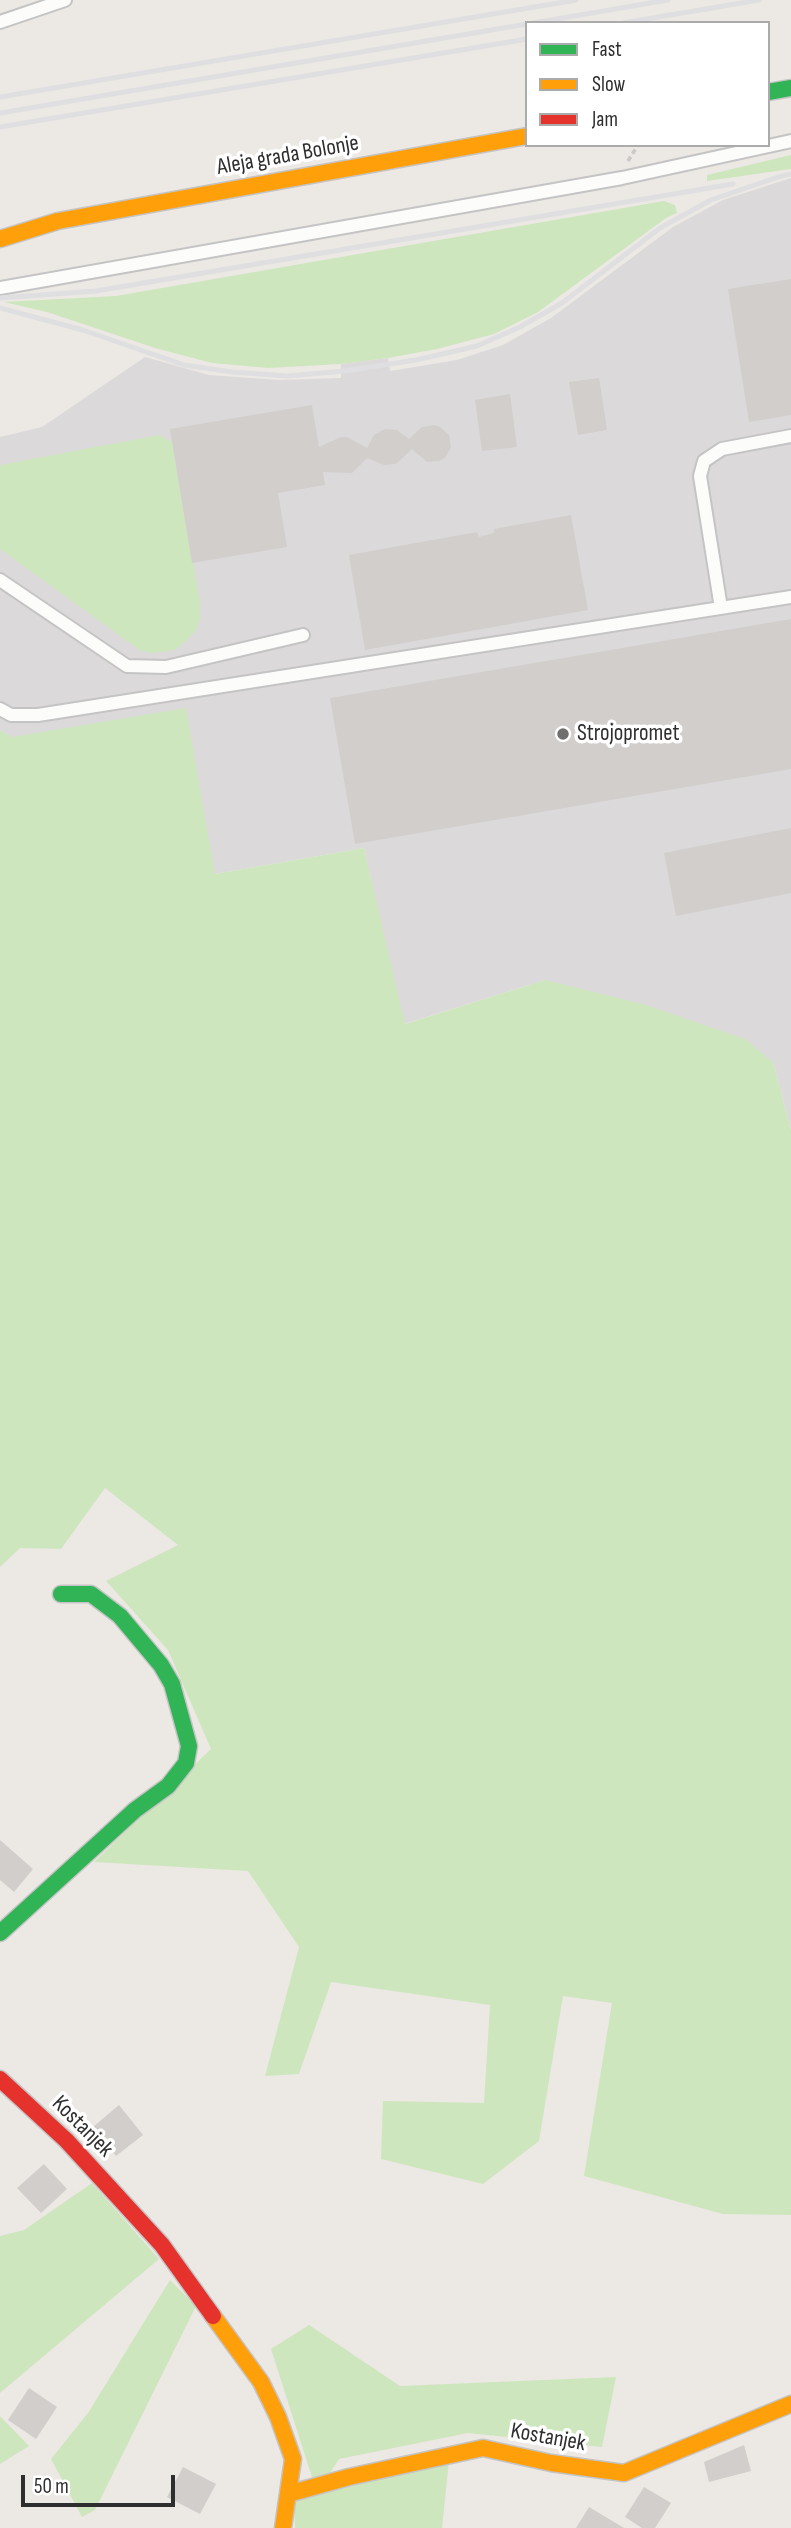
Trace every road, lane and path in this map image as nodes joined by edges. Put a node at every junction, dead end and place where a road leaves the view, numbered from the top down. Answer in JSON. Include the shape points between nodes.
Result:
{"nodes":[{"id":1,"x":65,"y":0,"type":"edge"},
{"id":2,"x":0,"y":22,"type":"edge"},
{"id":3,"x":791,"y":88,"type":"edge"},
{"id":4,"x":770,"y":92,"type":"edge"},
{"id":5,"x":525,"y":136,"type":"edge"},
{"id":6,"x":791,"y":141,"type":"edge"},
{"id":7,"x":770,"y":146,"type":"edge"},
{"id":8,"x":764,"y":147,"type":"edge"},
{"id":9,"x":58,"y":221,"type":"junction"},
{"id":10,"x":0,"y":224,"type":"edge"},
{"id":11,"x":0,"y":239,"type":"edge"},
{"id":12,"x":0,"y":288,"type":"edge"},
{"id":13,"x":791,"y":436,"type":"edge"},
{"id":14,"x":0,"y":580,"type":"edge"},
{"id":15,"x":791,"y":597,"type":"edge"},
{"id":16,"x":721,"y":608,"type":"junction"},
{"id":17,"x":303,"y":635,"type":"dead end"},
{"id":18,"x":0,"y":709,"type":"edge"},
{"id":19,"x":61,"y":1594,"type":"dead end"},
{"id":20,"x":0,"y":1933,"type":"edge"},
{"id":21,"x":0,"y":2079,"type":"edge"},
{"id":22,"x":791,"y":2404,"type":"edge"},
{"id":23,"x":288,"y":2494,"type":"junction"},
{"id":24,"x":283,"y":2528,"type":"edge"}],
"edges":[{"from":1,"to":2,"type":"lane"},
{"from":3,"to":4,"type":"street"},
{"from":5,"to":9,"type":"street","name":"Aleja grada Bolonje"},
{"from":6,"to":7,"type":"lane"},
{"from":8,"to":12,"type":"lane","via":[[622,178]]},
{"from":9,"to":10,"type":"street","name":"Aleja grada Bolonje"},
{"from":9,"to":11,"type":"street","name":"Aleja grada Bolonje"},
{"from":13,"to":16,"type":"lane","via":[[722,449],[704,461],[700,476]]},
{"from":14,"to":17,"type":"lane","via":[[127,666],[166,667]]},
{"from":15,"to":16,"type":"lane"},
{"from":16,"to":18,"type":"lane","via":[[38,715],[11,715]]},
{"from":19,"to":20,"type":"street","via":[[91,1594],[120,1616],[153,1655],[172,1685],[183,1716],[188,1755],[168,1786],[135,1810]]},
{"from":21,"to":23,"type":"street","name":"Kostanjek","via":[[66,2140],[162,2245],[261,2382],[293,2459]]},
{"from":22,"to":23,"type":"street","name":"Kostanjek","via":[[624,2473],[482,2448]]},
{"from":23,"to":24,"type":"street","name":"Kostanjek"}]}
